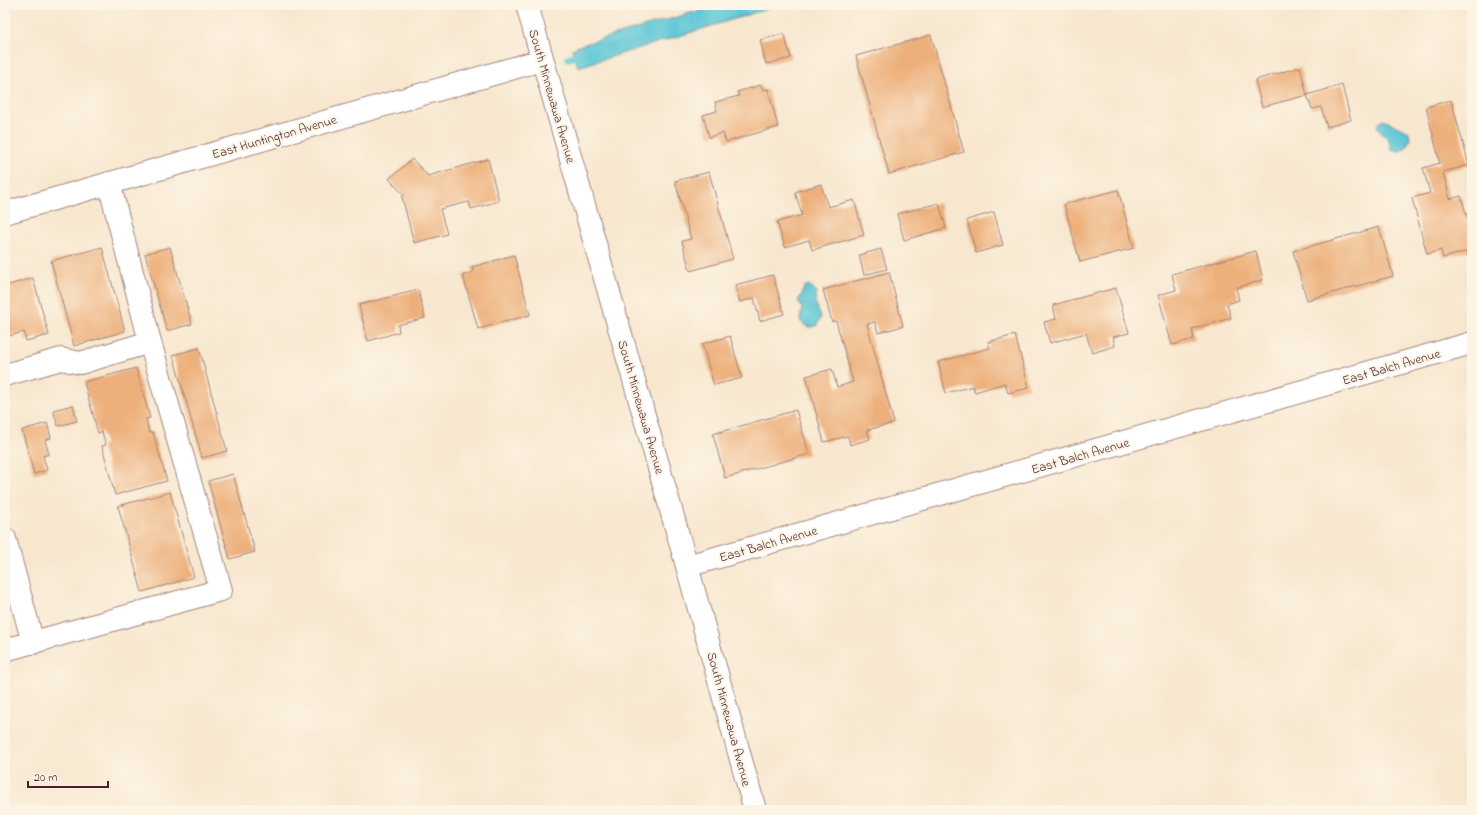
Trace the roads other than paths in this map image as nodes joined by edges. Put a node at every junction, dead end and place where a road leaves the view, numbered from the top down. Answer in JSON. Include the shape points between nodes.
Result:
{"nodes":[{"id":1,"x":527,"y":5,"type":"edge"},
{"id":2,"x":542,"y":60,"type":"junction"},
{"id":3,"x":109,"y":183,"type":"junction"},
{"id":4,"x":5,"y":213,"type":"edge"},
{"id":5,"x":150,"y":342,"type":"junction"},
{"id":6,"x":1472,"y":343,"type":"edge"},
{"id":7,"x":5,"y":375,"type":"edge"},
{"id":8,"x":5,"y":540,"type":"edge"},
{"id":9,"x":687,"y":566,"type":"junction"},
{"id":10,"x":33,"y":643,"type":"junction"},
{"id":11,"x":5,"y":650,"type":"edge"},
{"id":12,"x":755,"y":810,"type":"edge"}],
"edges":[{"from":1,"to":2,"type":"street","name":"South Minnewawa Avenue"},
{"from":2,"to":3,"type":"street","name":"East Huntington Avenue"},
{"from":2,"to":9,"type":"street","name":"South Minnewawa Avenue"},
{"from":3,"to":4,"type":"street","name":"East Huntington Avenue"},
{"from":3,"to":5,"type":"street"},
{"from":5,"to":7,"type":"street","via":[[80,363],[61,360]]},
{"from":5,"to":10,"type":"street","via":[[221,590]]},
{"from":6,"to":9,"type":"street","name":"East Balch Avenue"},
{"from":8,"to":10,"type":"street"},
{"from":9,"to":12,"type":"street","name":"South Minnewawa Avenue"},
{"from":10,"to":11,"type":"street"}]}
